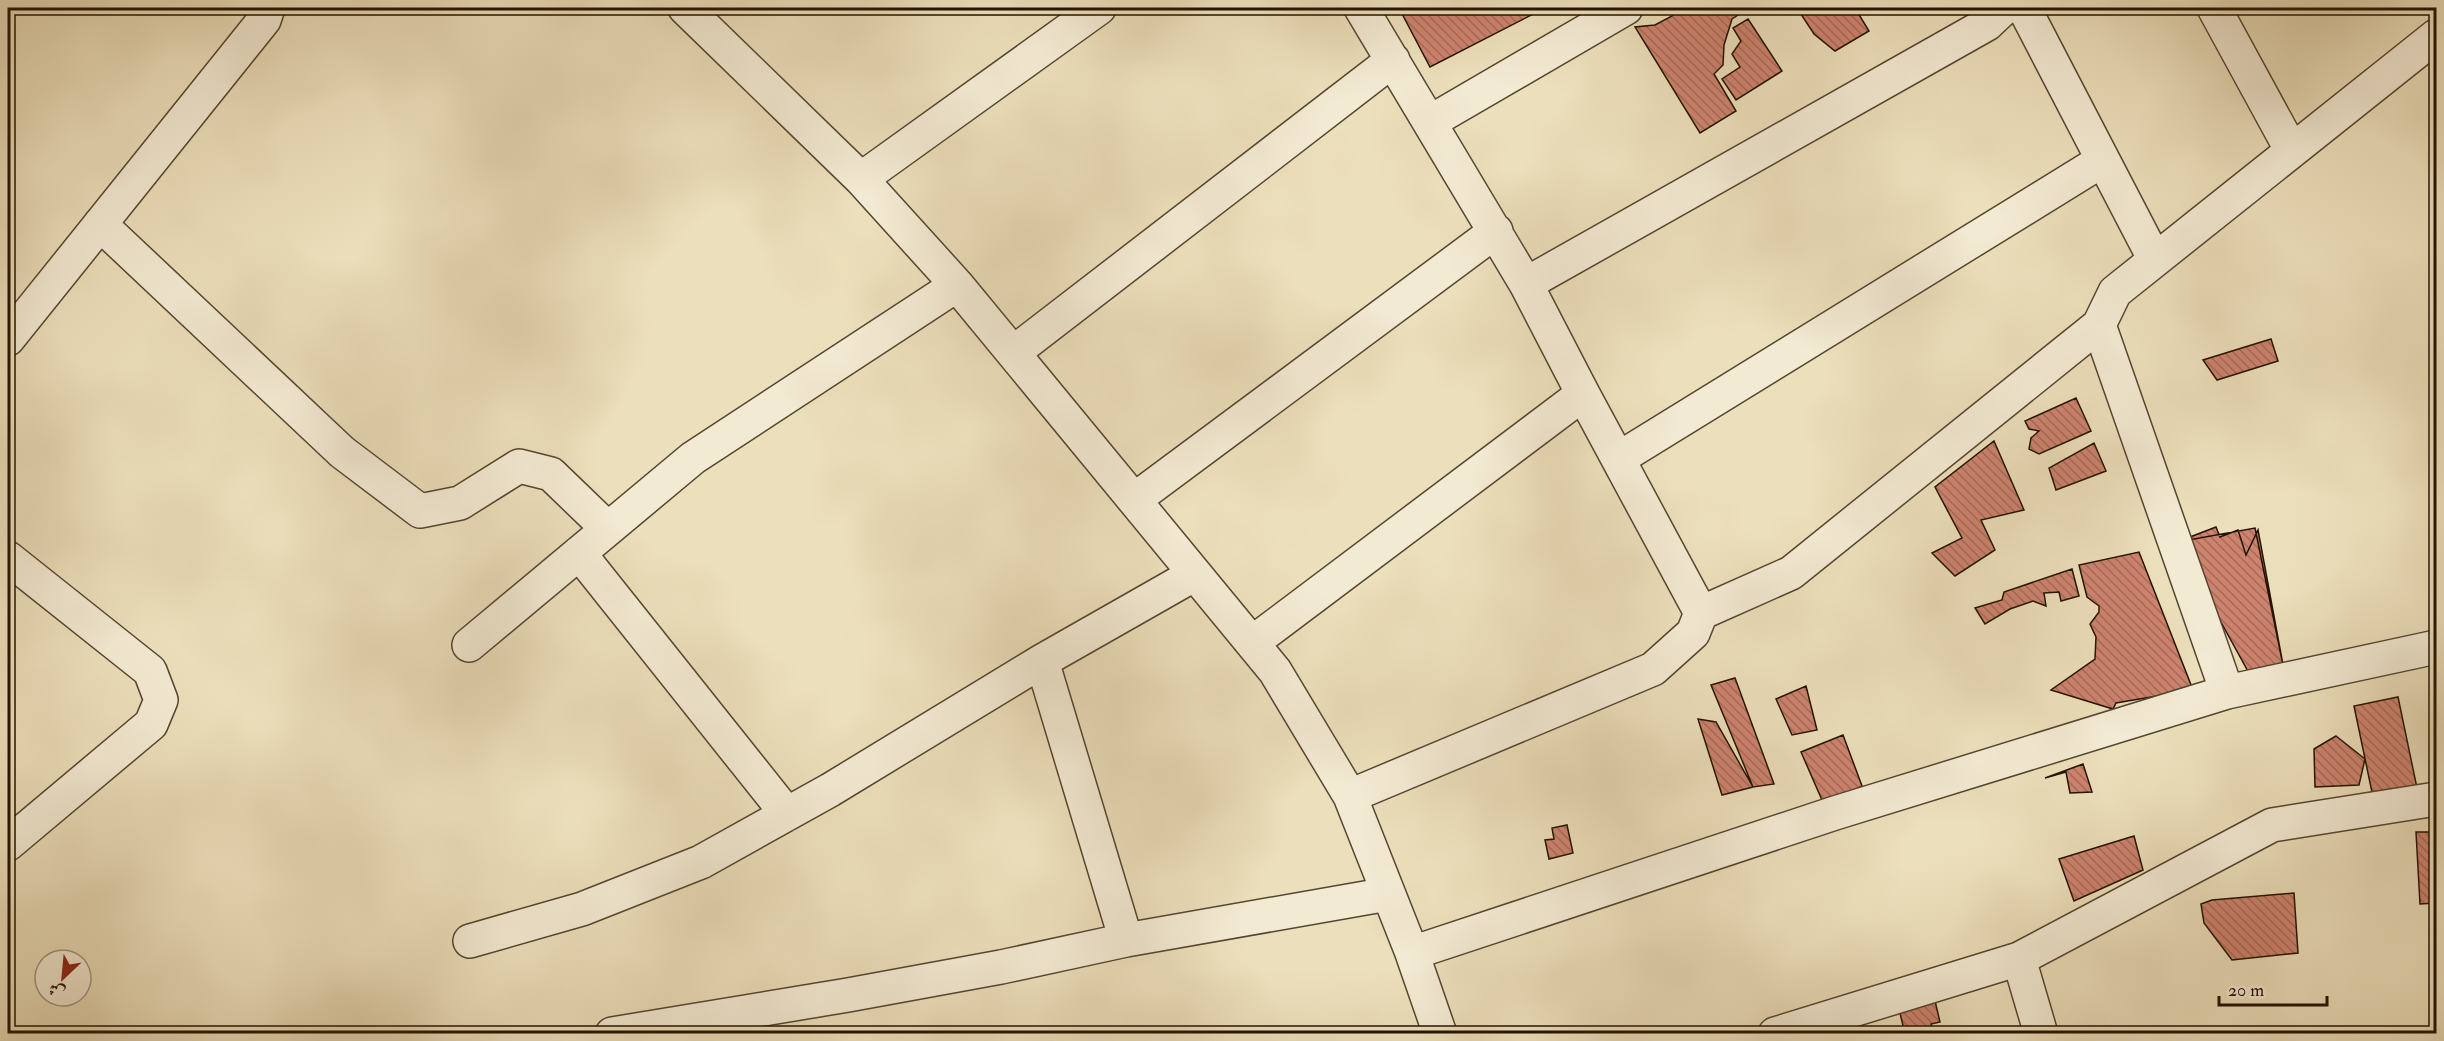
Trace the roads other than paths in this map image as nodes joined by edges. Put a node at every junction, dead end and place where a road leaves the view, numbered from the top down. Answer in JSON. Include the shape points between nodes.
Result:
{"nodes":[{"id":1,"x":268,"y":8,"type":"edge"},
{"id":2,"x":1099,"y":8,"type":"edge"},
{"id":3,"x":1361,"y":8,"type":"edge"},
{"id":4,"x":1626,"y":8,"type":"edge"},
{"id":5,"x":2004,"y":8,"type":"edge"},
{"id":6,"x":2024,"y":8,"type":"edge"},
{"id":7,"x":2214,"y":8,"type":"edge"},
{"id":8,"x":689,"y":9,"type":"edge"},
{"id":9,"x":2436,"y":36,"type":"edge"},
{"id":10,"x":1393,"y":60,"type":"junction"},
{"id":11,"x":1430,"y":122,"type":"junction"},
{"id":12,"x":2292,"y":151,"type":"junction"},
{"id":13,"x":2103,"y":160,"type":"junction"},
{"id":14,"x":861,"y":179,"type":"junction"},
{"id":15,"x":100,"y":224,"type":"junction"},
{"id":16,"x":1496,"y":231,"type":"junction"},
{"id":17,"x":2155,"y":260,"type":"junction"},
{"id":18,"x":1526,"y":284,"type":"junction"},
{"id":19,"x":957,"y":285,"type":"junction"},
{"id":20,"x":2099,"y":326,"type":"junction"},
{"id":21,"x":8,"y":339,"type":"edge"},
{"id":22,"x":1013,"y":353,"type":"junction"},
{"id":23,"x":1582,"y":394,"type":"junction"},
{"id":24,"x":1618,"y":459,"type":"junction"},
{"id":25,"x":1134,"y":500,"type":"junction"},
{"id":26,"x":608,"y":529,"type":"junction"},
{"id":27,"x":579,"y":553,"type":"junction"},
{"id":28,"x":8,"y":558,"type":"edge"},
{"id":29,"x":1195,"y":574,"type":"junction"},
{"id":30,"x":1701,"y":613,"type":"junction"},
{"id":31,"x":1252,"y":643,"type":"junction"},
{"id":32,"x":469,"y":645,"type":"dead end"},
{"id":33,"x":2436,"y":647,"type":"edge"},
{"id":34,"x":1042,"y":661,"type":"junction"},
{"id":35,"x":2227,"y":692,"type":"junction"},
{"id":36,"x":1350,"y":795,"type":"junction"},
{"id":37,"x":2436,"y":800,"type":"edge"},
{"id":38,"x":787,"y":814,"type":"junction"},
{"id":39,"x":8,"y":844,"type":"edge"},
{"id":40,"x":1388,"y":894,"type":"junction"},
{"id":41,"x":1126,"y":940,"type":"junction"},
{"id":42,"x":470,"y":941,"type":"dead end"},
{"id":43,"x":1412,"y":954,"type":"junction"},
{"id":44,"x":2019,"y":959,"type":"junction"},
{"id":45,"x":612,"y":1034,"type":"edge"},
{"id":46,"x":1440,"y":1034,"type":"edge"},
{"id":47,"x":1775,"y":1034,"type":"edge"},
{"id":48,"x":2041,"y":1034,"type":"edge"}],
"edges":[{"from":1,"to":15,"type":"street","via":[[264,20]]},
{"from":2,"to":14,"type":"street"},
{"from":3,"to":10,"type":"street"},
{"from":4,"to":11,"type":"street"},
{"from":5,"to":18,"type":"street","via":[[1987,24]]},
{"from":6,"to":13,"type":"street"},
{"from":7,"to":12,"type":"street"},
{"from":8,"to":14,"type":"street"},
{"from":9,"to":12,"type":"street"},
{"from":10,"to":11,"type":"street"},
{"from":10,"to":22,"type":"street"},
{"from":11,"to":16,"type":"street"},
{"from":12,"to":17,"type":"street"},
{"from":13,"to":17,"type":"street"},
{"from":13,"to":24,"type":"street"},
{"from":14,"to":19,"type":"street"},
{"from":15,"to":21,"type":"street"},
{"from":15,"to":26,"type":"street","via":[[342,452],[420,511],[460,503],[519,466],[551,474]]},
{"from":16,"to":18,"type":"street"},
{"from":16,"to":25,"type":"street"},
{"from":17,"to":20,"type":"street","via":[[2115,292]]},
{"from":18,"to":23,"type":"street"},
{"from":19,"to":22,"type":"street"},
{"from":19,"to":26,"type":"street","via":[[693,458]]},
{"from":20,"to":30,"type":"street","via":[[1791,573]]},
{"from":20,"to":35,"type":"street"},
{"from":22,"to":25,"type":"street"},
{"from":23,"to":24,"type":"street"},
{"from":23,"to":31,"type":"street"},
{"from":24,"to":30,"type":"street"},
{"from":25,"to":29,"type":"street"},
{"from":26,"to":27,"type":"street"},
{"from":27,"to":32,"type":"street"},
{"from":27,"to":38,"type":"street"},
{"from":28,"to":39,"type":"street","via":[[150,670],[162,700],[151,724]]},
{"from":29,"to":31,"type":"street"},
{"from":29,"to":34,"type":"street"},
{"from":30,"to":36,"type":"street","via":[[1693,633],[1653,669]]},
{"from":31,"to":36,"type":"street","via":[[1275,671]]},
{"from":33,"to":35,"type":"street"},
{"from":34,"to":38,"type":"street"},
{"from":34,"to":41,"type":"street"},
{"from":35,"to":43,"type":"street","via":[[1834,813]]},
{"from":36,"to":40,"type":"street"},
{"from":37,"to":44,"type":"street","via":[[2272,825]]},
{"from":38,"to":42,"type":"street","via":[[700,862],[582,909]]},
{"from":40,"to":41,"type":"street"},
{"from":40,"to":43,"type":"street"},
{"from":41,"to":45,"type":"street","via":[[860,993]]},
{"from":43,"to":46,"type":"street"},
{"from":44,"to":47,"type":"street"},
{"from":44,"to":48,"type":"street"}]}
